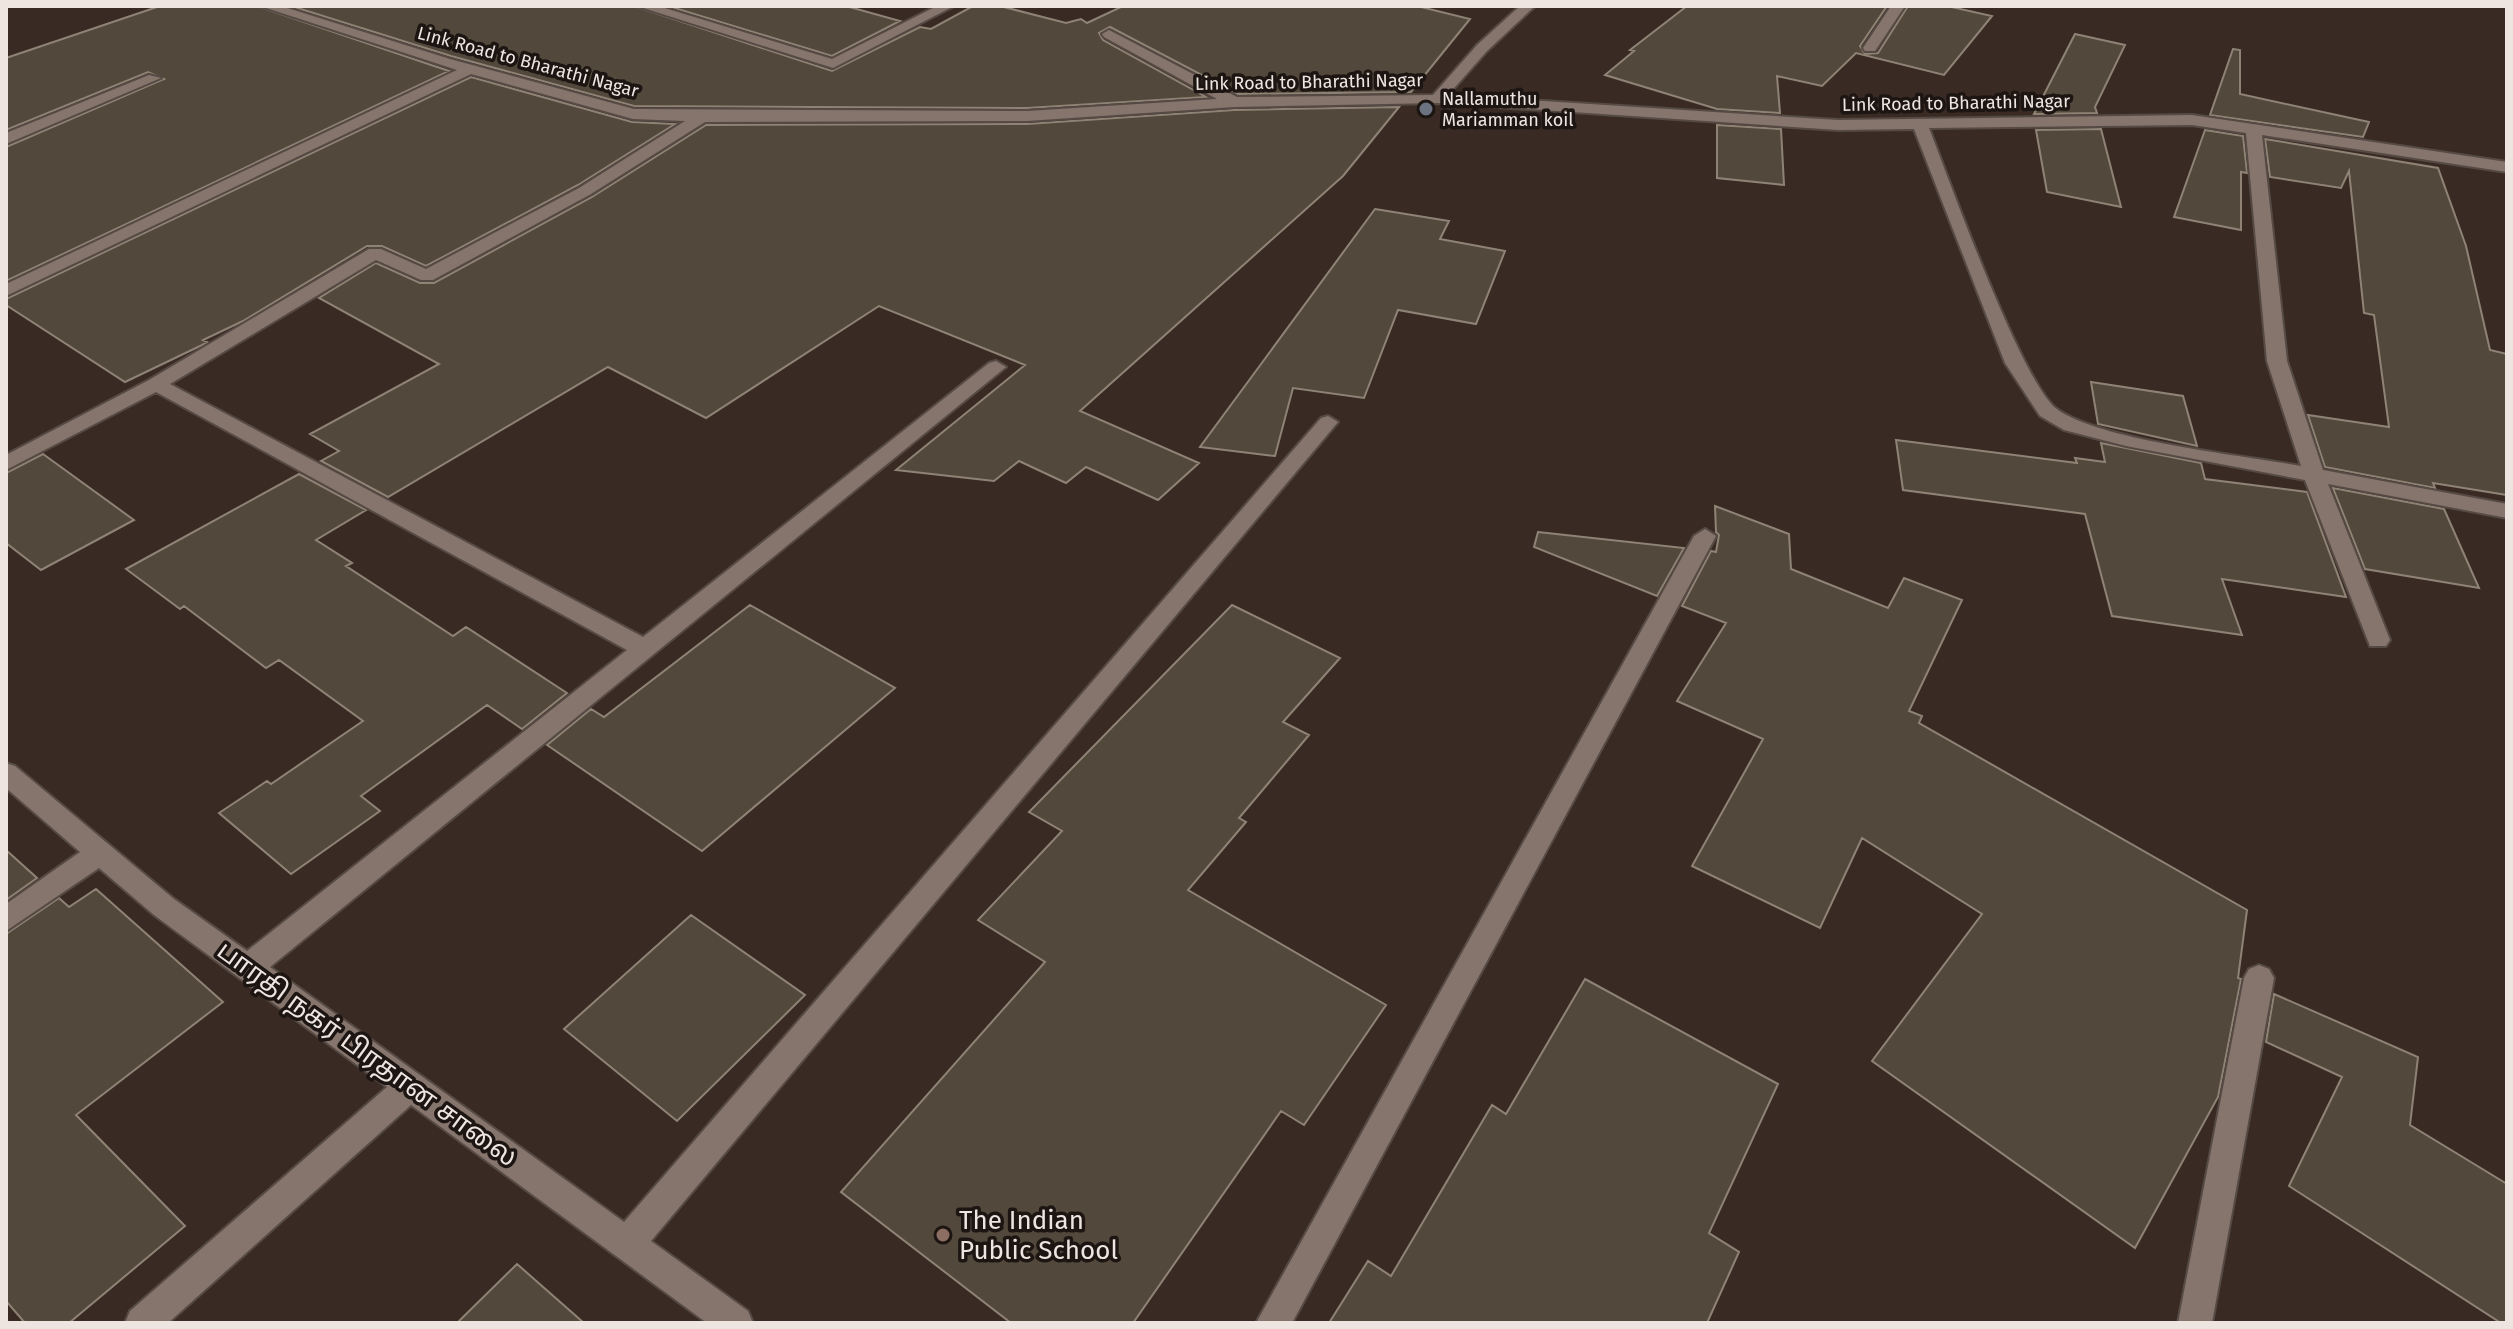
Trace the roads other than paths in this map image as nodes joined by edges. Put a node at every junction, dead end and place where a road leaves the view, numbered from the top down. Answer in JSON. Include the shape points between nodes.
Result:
{"nodes":[{"id":1,"x":267,"y":6,"type":"edge"},
{"id":2,"x":644,"y":6,"type":"edge"},
{"id":3,"x":947,"y":6,"type":"edge"},
{"id":4,"x":1528,"y":6,"type":"edge"},
{"id":5,"x":1898,"y":6,"type":"edge"},
{"id":6,"x":1109,"y":34,"type":"dead end"},
{"id":7,"x":1870,"y":48,"type":"dead end"},
{"id":8,"x":470,"y":69,"type":"junction"},
{"id":9,"x":154,"y":78,"type":"dead end"},
{"id":10,"x":1437,"y":99,"type":"junction"},
{"id":11,"x":1234,"y":102,"type":"junction"},
{"id":12,"x":702,"y":117,"type":"junction"},
{"id":13,"x":1920,"y":125,"type":"junction"},
{"id":14,"x":2253,"y":127,"type":"junction"},
{"id":15,"x":6,"y":139,"type":"edge"},
{"id":16,"x":2507,"y":167,"type":"edge"},
{"id":17,"x":6,"y":291,"type":"edge"},
{"id":18,"x":996,"y":367,"type":"dead end"},
{"id":19,"x":156,"y":384,"type":"junction"},
{"id":20,"x":1328,"y":422,"type":"dead end"},
{"id":21,"x":6,"y":463,"type":"edge"},
{"id":22,"x":2315,"y":478,"type":"junction"},
{"id":23,"x":2507,"y":511,"type":"edge"},
{"id":24,"x":1705,"y":536,"type":"dead end"},
{"id":25,"x":2378,"y":640,"type":"dead end"},
{"id":26,"x":645,"y":649,"type":"junction"},
{"id":27,"x":6,"y":773,"type":"edge"},
{"id":28,"x":100,"y":853,"type":"junction"},
{"id":29,"x":6,"y":919,"type":"edge"},
{"id":30,"x":249,"y":967,"type":"junction"},
{"id":31,"x":2259,"y":978,"type":"dead end"},
{"id":32,"x":411,"y":1085,"type":"junction"},
{"id":33,"x":627,"y":1244,"type":"junction"},
{"id":34,"x":142,"y":1323,"type":"edge"},
{"id":35,"x":736,"y":1323,"type":"edge"},
{"id":36,"x":1273,"y":1323,"type":"edge"},
{"id":37,"x":2195,"y":1323,"type":"edge"}],
"edges":[{"from":1,"to":8,"type":"street","name":"Link Road to Bharathi Nagar"},
{"from":2,"to":3,"type":"street","via":[[833,64]]},
{"from":4,"to":10,"type":"street"},
{"from":5,"to":7,"type":"street"},
{"from":6,"to":11,"type":"street"},
{"from":8,"to":12,"type":"street","name":"Link Road to Bharathi Nagar","via":[[633,114]]},
{"from":8,"to":17,"type":"street"},
{"from":9,"to":15,"type":"street"},
{"from":10,"to":11,"type":"street","name":"Link Road to Bharathi Nagar"},
{"from":10,"to":13,"type":"street","name":"Link Road to Bharathi Nagar","via":[[1838,125]]},
{"from":11,"to":12,"type":"street","name":"Link Road to Bharathi Nagar","via":[[1027,116]]},
{"from":12,"to":19,"type":"street","via":[[585,191],[427,276],[375,253]]},
{"from":13,"to":14,"type":"street","name":"Link Road to Bharathi Nagar","via":[[2192,120]]},
{"from":13,"to":22,"type":"street","via":[[2015,363],[2047,412],[2071,426]]},
{"from":14,"to":16,"type":"street","name":"Link Road to Bharathi Nagar"},
{"from":14,"to":22,"type":"street","via":[[2277,361]]},
{"from":18,"to":26,"type":"street"},
{"from":19,"to":21,"type":"street"},
{"from":19,"to":26,"type":"street"},
{"from":20,"to":33,"type":"street"},
{"from":22,"to":23,"type":"street"},
{"from":22,"to":25,"type":"street"},
{"from":24,"to":36,"type":"street"},
{"from":26,"to":30,"type":"street"},
{"from":27,"to":28,"type":"street","name":"பாரதி நகர் பிரதான சாலை"},
{"from":28,"to":29,"type":"street"},
{"from":28,"to":30,"type":"street","name":"பாரதி நகர் பிரதான சாலை"},
{"from":30,"to":32,"type":"street","name":"பாரதி நகர் பிரதான சாலை"},
{"from":31,"to":37,"type":"street"},
{"from":32,"to":33,"type":"street","name":"பாரதி நகர் பிரதான சாலை"},
{"from":32,"to":34,"type":"street"},
{"from":33,"to":35,"type":"street","name":"பாரதி நகர் பிரதான சாலை"}]}
